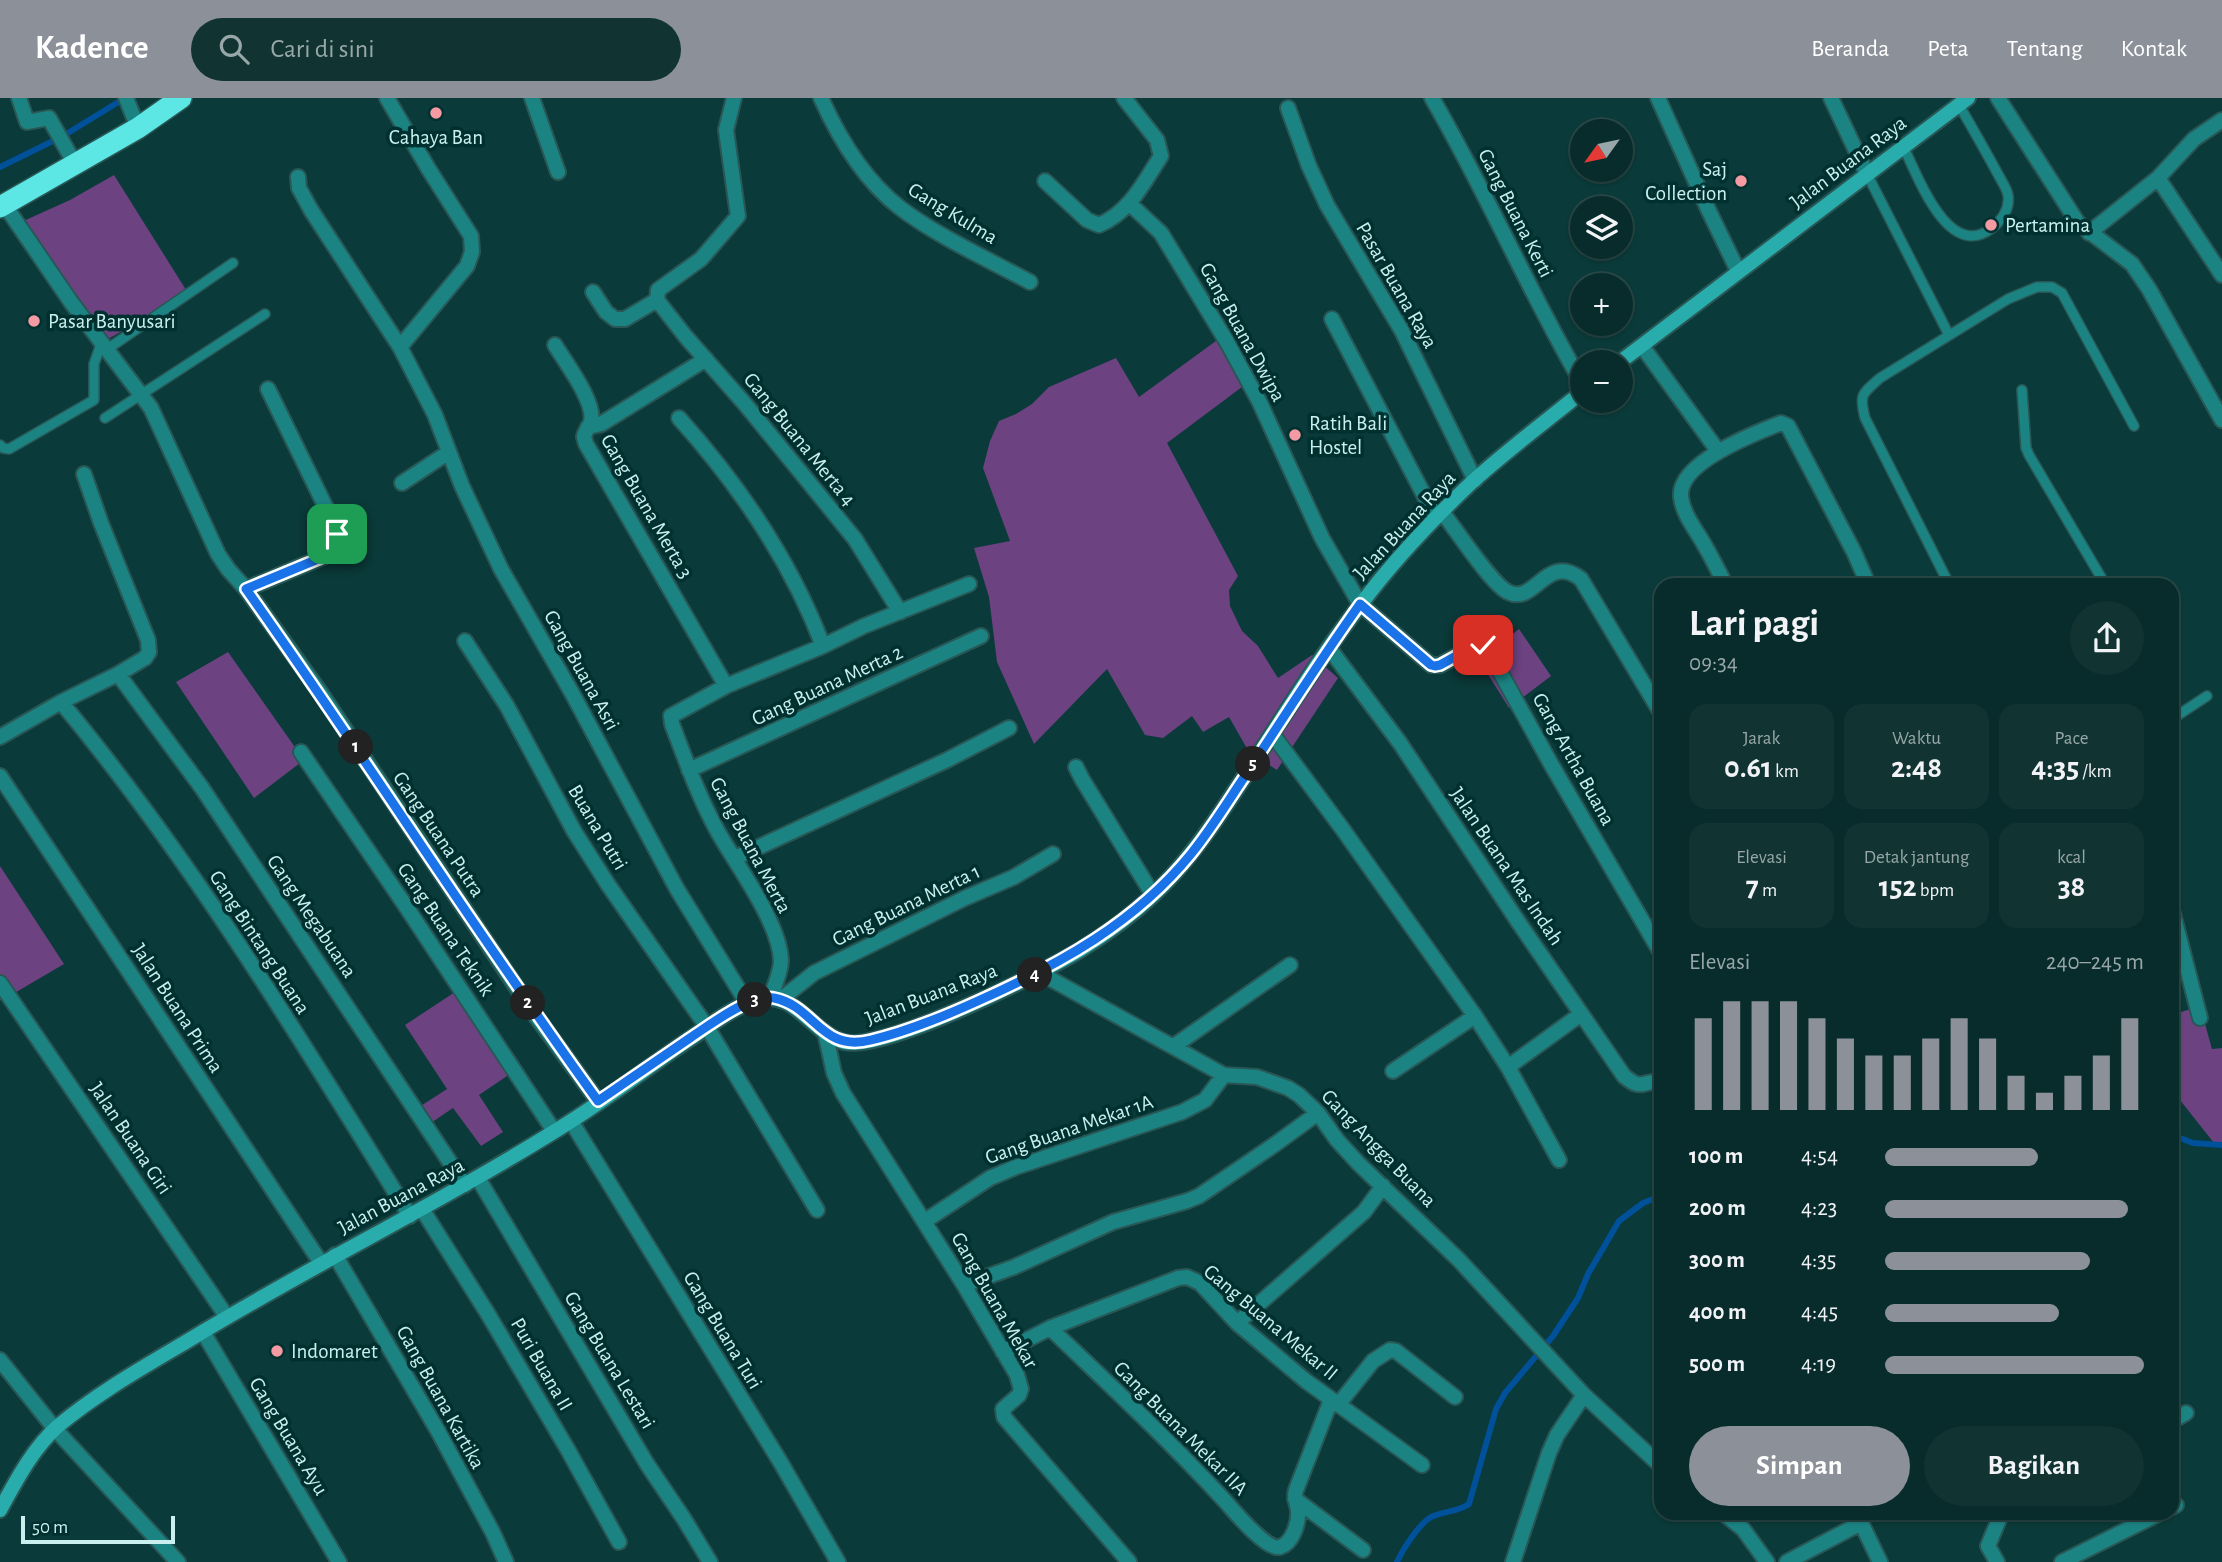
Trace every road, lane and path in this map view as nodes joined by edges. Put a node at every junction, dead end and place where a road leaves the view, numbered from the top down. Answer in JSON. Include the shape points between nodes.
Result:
{"nodes":[{"id":1,"x":19,"y":98,"type":"edge"},
{"id":2,"x":127,"y":98,"type":"edge"},
{"id":3,"x":181,"y":98,"type":"edge"},
{"id":4,"x":387,"y":98,"type":"edge"},
{"id":5,"x":532,"y":98,"type":"edge"},
{"id":6,"x":734,"y":98,"type":"edge"},
{"id":7,"x":821,"y":98,"type":"edge"},
{"id":8,"x":1124,"y":98,"type":"edge"},
{"id":9,"x":1432,"y":98,"type":"edge"},
{"id":10,"x":1658,"y":98,"type":"edge"},
{"id":11,"x":1831,"y":98,"type":"edge"},
{"id":12,"x":1998,"y":98,"type":"edge"},
{"id":13,"x":1964,"y":102,"type":"edge"},
{"id":14,"x":1288,"y":108,"type":"dead end"},
{"id":15,"x":2222,"y":120,"type":"edge"},
{"id":16,"x":138,"y":128,"type":"junction"},
{"id":17,"x":1903,"y":146,"type":"junction"},
{"id":18,"x":75,"y":164,"type":"junction"},
{"id":19,"x":558,"y":172,"type":"dead end"},
{"id":20,"x":1867,"y":174,"type":"junction"},
{"id":21,"x":298,"y":177,"type":"dead end"},
{"id":22,"x":2158,"y":178,"type":"junction"},
{"id":23,"x":1045,"y":181,"type":"dead end"},
{"id":24,"x":1130,"y":204,"type":"junction"},
{"id":25,"x":2,"y":206,"type":"edge"},
{"id":26,"x":2089,"y":233,"type":"junction"},
{"id":27,"x":233,"y":263,"type":"dead end"},
{"id":28,"x":1738,"y":271,"type":"junction"},
{"id":29,"x":2222,"y":275,"type":"edge"},
{"id":30,"x":1030,"y":282,"type":"dead end"},
{"id":31,"x":593,"y":292,"type":"dead end"},
{"id":32,"x":657,"y":300,"type":"junction"},
{"id":33,"x":265,"y":314,"type":"dead end"},
{"id":34,"x":1332,"y":319,"type":"dead end"},
{"id":35,"x":1950,"y":335,"type":"junction"},
{"id":36,"x":555,"y":345,"type":"dead end"},
{"id":37,"x":1642,"y":345,"type":"junction"},
{"id":38,"x":104,"y":347,"type":"junction"},
{"id":39,"x":400,"y":347,"type":"junction"},
{"id":40,"x":1633,"y":352,"type":"edge"},
{"id":41,"x":706,"y":359,"type":"junction"},
{"id":42,"x":1570,"y":361,"type":"edge"},
{"id":43,"x":268,"y":389,"type":"dead end"},
{"id":44,"x":2022,"y":390,"type":"dead end"},
{"id":45,"x":140,"y":396,"type":"junction"},
{"id":46,"x":1570,"y":402,"type":"edge"},
{"id":47,"x":106,"y":418,"type":"dead end"},
{"id":48,"x":679,"y":418,"type":"dead end"},
{"id":49,"x":2222,"y":420,"type":"edge"},
{"id":50,"x":2134,"y":426,"type":"dead end"},
{"id":51,"x":588,"y":427,"type":"junction"},
{"id":52,"x":0,"y":445,"type":"edge"},
{"id":53,"x":1718,"y":451,"type":"junction"},
{"id":54,"x":449,"y":452,"type":"junction"},
{"id":55,"x":84,"y":474,"type":"dead end"},
{"id":56,"x":1475,"y":480,"type":"junction"},
{"id":57,"x":402,"y":483,"type":"dead end"},
{"id":58,"x":1439,"y":515,"type":"junction"},
{"id":59,"x":1722,"y":578,"type":"edge"},
{"id":60,"x":1865,"y":578,"type":"edge"},
{"id":61,"x":1946,"y":578,"type":"edge"},
{"id":62,"x":2101,"y":578,"type":"edge"},
{"id":63,"x":969,"y":584,"type":"dead end"},
{"id":64,"x":246,"y":589,"type":"junction"},
{"id":65,"x":1360,"y":604,"type":"junction"},
{"id":66,"x":900,"y":612,"type":"junction"},
{"id":67,"x":981,"y":636,"type":"dead end"},
{"id":68,"x":465,"y":641,"type":"dead end"},
{"id":69,"x":823,"y":646,"type":"junction"},
{"id":70,"x":1329,"y":648,"type":"junction"},
{"id":71,"x":118,"y":674,"type":"junction"},
{"id":72,"x":726,"y":686,"type":"junction"},
{"id":73,"x":2207,"y":696,"type":"dead end"},
{"id":74,"x":1654,"y":701,"type":"edge"},
{"id":75,"x":61,"y":702,"type":"junction"},
{"id":76,"x":2179,"y":714,"type":"edge"},
{"id":77,"x":1009,"y":728,"type":"dead end"},
{"id":78,"x":1,"y":732,"type":"edge"},
{"id":79,"x":1273,"y":735,"type":"junction"},
{"id":80,"x":301,"y":752,"type":"dead end"},
{"id":81,"x":1076,"y":767,"type":"dead end"},
{"id":82,"x":689,"y":770,"type":"junction"},
{"id":83,"x":0,"y":776,"type":"edge"},
{"id":84,"x":1053,"y":854,"type":"dead end"},
{"id":85,"x":735,"y":858,"type":"junction"},
{"id":86,"x":1153,"y":895,"type":"junction"},
{"id":87,"x":2179,"y":936,"type":"edge"},
{"id":88,"x":1654,"y":941,"type":"edge"},
{"id":89,"x":1290,"y":965,"type":"dead end"},
{"id":90,"x":1040,"y":973,"type":"junction"},
{"id":91,"x":0,"y":983,"type":"edge"},
{"id":92,"x":775,"y":998,"type":"junction"},
{"id":93,"x":747,"y":1003,"type":"junction"},
{"id":94,"x":1581,"y":1014,"type":"junction"},
{"id":95,"x":1475,"y":1016,"type":"junction"},
{"id":96,"x":2200,"y":1018,"type":"dead end"},
{"id":97,"x":707,"y":1027,"type":"junction"},
{"id":98,"x":825,"y":1032,"type":"junction"},
{"id":99,"x":1174,"y":1046,"type":"junction"},
{"id":100,"x":1508,"y":1067,"type":"junction"},
{"id":101,"x":1393,"y":1070,"type":"dead end"},
{"id":102,"x":1224,"y":1075,"type":"junction"},
{"id":103,"x":1654,"y":1081,"type":"edge"},
{"id":104,"x":598,"y":1101,"type":"junction"},
{"id":105,"x":1318,"y":1113,"type":"junction"},
{"id":106,"x":571,"y":1121,"type":"junction"},
{"id":107,"x":554,"y":1131,"type":"junction"},
{"id":108,"x":1559,"y":1160,"type":"dead end"},
{"id":109,"x":471,"y":1182,"type":"junction"},
{"id":110,"x":1382,"y":1186,"type":"junction"},
{"id":111,"x":817,"y":1210,"type":"dead end"},
{"id":112,"x":416,"y":1213,"type":"junction"},
{"id":113,"x":925,"y":1221,"type":"junction"},
{"id":114,"x":335,"y":1255,"type":"junction"},
{"id":115,"x":321,"y":1263,"type":"junction"},
{"id":116,"x":964,"y":1285,"type":"junction"},
{"id":117,"x":227,"y":1317,"type":"junction"},
{"id":118,"x":1237,"y":1323,"type":"junction"},
{"id":119,"x":1050,"y":1328,"type":"junction"},
{"id":120,"x":203,"y":1332,"type":"junction"},
{"id":121,"x":1003,"y":1352,"type":"junction"},
{"id":122,"x":0,"y":1360,"type":"edge"},
{"id":123,"x":1584,"y":1395,"type":"junction"},
{"id":124,"x":1455,"y":1397,"type":"dead end"},
{"id":125,"x":1335,"y":1403,"type":"junction"},
{"id":126,"x":2186,"y":1413,"type":"dead end"},
{"id":127,"x":2179,"y":1417,"type":"edge"},
{"id":128,"x":55,"y":1429,"type":"junction"},
{"id":129,"x":1654,"y":1460,"type":"edge"},
{"id":130,"x":1422,"y":1465,"type":"dead end"},
{"id":131,"x":4,"y":1493,"type":"edge"},
{"id":132,"x":1295,"y":1499,"type":"junction"},
{"id":133,"x":0,"y":1510,"type":"edge"},
{"id":134,"x":1731,"y":1520,"type":"edge"},
{"id":135,"x":1856,"y":1520,"type":"edge"},
{"id":136,"x":1860,"y":1520,"type":"edge"},
{"id":137,"x":1999,"y":1520,"type":"edge"},
{"id":138,"x":2146,"y":1520,"type":"edge"},
{"id":139,"x":619,"y":1542,"type":"dead end"},
{"id":140,"x":1363,"y":1550,"type":"dead end"},
{"id":141,"x":178,"y":1562,"type":"edge"},
{"id":142,"x":339,"y":1562,"type":"edge"},
{"id":143,"x":506,"y":1562,"type":"edge"},
{"id":144,"x":710,"y":1562,"type":"edge"},
{"id":145,"x":838,"y":1562,"type":"edge"},
{"id":146,"x":1129,"y":1562,"type":"edge"},
{"id":147,"x":1513,"y":1562,"type":"edge"},
{"id":148,"x":1768,"y":1562,"type":"edge"},
{"id":149,"x":1787,"y":1562,"type":"edge"},
{"id":150,"x":1880,"y":1562,"type":"edge"},
{"id":151,"x":1997,"y":1562,"type":"edge"},
{"id":152,"x":2062,"y":1562,"type":"edge"}],
"edges":[{"from":1,"to":18,"type":"street","via":[[27,122],[49,117]]},
{"from":2,"to":16,"type":"street"},
{"from":3,"to":16,"type":"highway"},
{"from":4,"to":39,"type":"street","via":[[471,236],[472,251],[467,265]]},
{"from":5,"to":19,"type":"street"},
{"from":6,"to":32,"type":"street","via":[[726,130],[738,216],[701,259],[658,290]]},
{"from":7,"to":30,"type":"street","name":"Gang Kulma","via":[[858,163],[897,206]]},
{"from":8,"to":24,"type":"street","via":[[1157,140],[1161,156]]},
{"from":9,"to":42,"type":"street","name":"Gang Buana Kerti"},
{"from":10,"to":28,"type":"street"},
{"from":11,"to":20,"type":"street"},
{"from":12,"to":26,"type":"street","via":[[2078,223]]},
{"from":13,"to":17,"type":"street","name":"Jalan Buana Raya"},
{"from":13,"to":17,"type":"lane","via":[[2008,194],[2006,211],[1982,235],[1965,236],[1946,225]]},
{"from":14,"to":56,"type":"street","name":"Pasar Buana Raya","via":[[1327,205],[1402,331]]},
{"from":15,"to":22,"type":"street","via":[[2194,139]]},
{"from":16,"to":18,"type":"highway"},
{"from":17,"to":20,"type":"street","name":"Jalan Buana Raya"},
{"from":18,"to":25,"type":"highway"},
{"from":20,"to":28,"type":"street","name":"Jalan Buana Raya"},
{"from":20,"to":35,"type":"lane"},
{"from":21,"to":39,"type":"street","name":"Gang Buana Asri","via":[[311,210]]},
{"from":22,"to":26,"type":"street"},
{"from":22,"to":29,"type":"street"},
{"from":23,"to":24,"type":"street","via":[[1087,220],[1099,225]]},
{"from":24,"to":65,"type":"street","name":"Gang Buana Dwipa","via":[[1161,233],[1227,342],[1322,538]]},
{"from":25,"to":38,"type":"street","name":"Gang Buana Putra"},
{"from":26,"to":49,"type":"street","via":[[2132,264]]},
{"from":27,"to":38,"type":"lane"},
{"from":28,"to":37,"type":"street","name":"Jalan Buana Raya"},
{"from":31,"to":32,"type":"street","via":[[615,319],[625,319]]},
{"from":32,"to":41,"type":"street","name":"Gang Buana Merta 4"},
{"from":33,"to":45,"type":"lane"},
{"from":34,"to":58,"type":"street"},
{"from":35,"to":50,"type":"lane","via":[[2008,299],[2037,287],[2052,287],[2063,293]]},
{"from":35,"to":61,"type":"lane","via":[[1880,378],[1863,393],[1861,401],[1876,443]]},
{"from":36,"to":51,"type":"street","name":"Gang Buana Merta 3","via":[[586,398],[592,414]]},
{"from":37,"to":40,"type":"street","name":"Jalan Buana Raya"},
{"from":37,"to":53,"type":"street"},
{"from":38,"to":45,"type":"street","name":"Gang Buana Putra"},
{"from":38,"to":52,"type":"lane","via":[[94,364],[94,400],[9,449]]},
{"from":39,"to":54,"type":"street","name":"Gang Buana Asri"},
{"from":41,"to":51,"type":"street","via":[[601,424]]},
{"from":41,"to":66,"type":"street","name":"Gang Buana Merta 4","via":[[855,539]]},
{"from":43,"to":64,"type":"street","via":[[339,544],[335,552]]},
{"from":44,"to":62,"type":"lane","via":[[2026,448]]},
{"from":45,"to":47,"type":"lane"},
{"from":45,"to":64,"type":"street","name":"Gang Buana Putra","via":[[158,422],[218,554]]},
{"from":46,"to":56,"type":"street","name":"Jalan Buana Raya"},
{"from":48,"to":69,"type":"street","via":[[715,458],[782,559]]},
{"from":51,"to":72,"type":"street","name":"Gang Buana Merta 3","via":[[586,443]]},
{"from":53,"to":59,"type":"street","via":[[1688,477],[1681,498]]},
{"from":53,"to":60,"type":"street","via":[[1781,423],[1788,426]]},
{"from":54,"to":57,"type":"street"},
{"from":54,"to":93,"type":"street","name":"Gang Buana Asri","via":[[502,569],[677,889]]},
{"from":55,"to":71,"type":"street","via":[[148,639],[145,658]]},
{"from":56,"to":58,"type":"street","name":"Jalan Buana Raya"},
{"from":58,"to":65,"type":"street","name":"Jalan Buana Raya"},
{"from":58,"to":74,"type":"street","via":[[1511,594],[1520,594],[1559,571],[1581,579]]},
{"from":63,"to":66,"type":"street"},
{"from":64,"to":104,"type":"street","name":"Gang Buana Putra"},
{"from":65,"to":70,"type":"street","name":"Jalan Buana Raya"},
{"from":65,"to":88,"type":"street","name":"Gang Artha Buana","via":[[1431,665],[1440,665],[1478,644],[1488,650]]},
{"from":66,"to":69,"type":"street"},
{"from":67,"to":82,"type":"street","name":"Gang Buana Merta 2"},
{"from":68,"to":97,"type":"street","name":"Buana Putri","via":[[507,706],[574,831]]},
{"from":69,"to":72,"type":"street"},
{"from":70,"to":79,"type":"street","name":"Jalan Buana Raya"},
{"from":70,"to":94,"type":"street","name":"Jalan Buana Mas Indah","via":[[1400,743]]},
{"from":71,"to":75,"type":"street"},
{"from":71,"to":109,"type":"street","name":"Gang Megabuana"},
{"from":72,"to":82,"type":"street","name":"Gang Buana Merta","via":[[673,714],[670,720]]},
{"from":73,"to":76,"type":"lane"},
{"from":75,"to":78,"type":"street"},
{"from":75,"to":112,"type":"street","name":"Gang Bintang Buana","via":[[164,834]]},
{"from":77,"to":85,"type":"street"},
{"from":79,"to":86,"type":"street","name":"Jalan Buana Raya","via":[[1191,855]]},
{"from":79,"to":95,"type":"street"},
{"from":80,"to":107,"type":"street","name":"Gang Buana Teknik"},
{"from":81,"to":86,"type":"street"},
{"from":82,"to":85,"type":"street","name":"Gang Buana Merta","via":[[707,812]]},
{"from":83,"to":115,"type":"street","name":"Jalan Buana Prima"},
{"from":84,"to":92,"type":"street","name":"Gang Buana Merta 1","via":[[814,973]]},
{"from":85,"to":92,"type":"street","name":"Gang Buana Merta","via":[[778,943],[781,963]]},
{"from":86,"to":90,"type":"street","name":"Jalan Buana Raya","via":[[1116,927]]},
{"from":87,"to":96,"type":"street"},
{"from":89,"to":99,"type":"street"},
{"from":90,"to":98,"type":"street","name":"Jalan Buana Raya","via":[[956,1011],[871,1041],[839,1041]]},
{"from":90,"to":99,"type":"street","name":"Gang Angga Buana"},
{"from":91,"to":117,"type":"street","name":"Jalan Buana Giri"},
{"from":92,"to":93,"type":"street","name":"Jalan Buana Raya"},
{"from":92,"to":98,"type":"street","name":"Jalan Buana Raya","via":[[794,1005]]},
{"from":93,"to":97,"type":"street","name":"Jalan Buana Raya"},
{"from":94,"to":100,"type":"street"},
{"from":94,"to":103,"type":"street","name":"Jalan Buana Mas Indah","via":[[1624,1076],[1640,1086]]},
{"from":95,"to":100,"type":"street"},
{"from":95,"to":101,"type":"street"},
{"from":97,"to":104,"type":"street","name":"Jalan Buana Raya"},
{"from":97,"to":111,"type":"street","name":"Buana Putri"},
{"from":98,"to":113,"type":"street","name":"Gang Buana Mekar","via":[[843,1093]]},
{"from":99,"to":102,"type":"street","name":"Gang Angga Buana"},
{"from":100,"to":108,"type":"street"},
{"from":102,"to":105,"type":"street","name":"Gang Angga Buana","via":[[1257,1077],[1288,1088]]},
{"from":102,"to":113,"type":"street","name":"Gang Buana Mekar 1A","via":[[1205,1100],[1182,1112],[1016,1167],[982,1183]]},
{"from":104,"to":106,"type":"street","name":"Jalan Buana Raya"},
{"from":105,"to":110,"type":"street","name":"Gang Angga Buana","via":[[1337,1140]]},
{"from":105,"to":116,"type":"street","via":[[1199,1196],[1113,1222]]},
{"from":106,"to":107,"type":"street","name":"Jalan Buana Raya"},
{"from":106,"to":145,"type":"street","name":"Gang Buana Turi"},
{"from":107,"to":109,"type":"street","name":"Jalan Buana Raya"},
{"from":109,"to":112,"type":"street","name":"Jalan Buana Raya"},
{"from":109,"to":144,"type":"street","name":"Gang Buana Lestari"},
{"from":110,"to":118,"type":"street","via":[[1364,1212]]},
{"from":110,"to":123,"type":"street","name":"Gang Angga Buana","via":[[1460,1261]]},
{"from":112,"to":114,"type":"street","name":"Jalan Buana Raya"},
{"from":112,"to":139,"type":"street","name":"Puri Buana II","via":[[488,1314]]},
{"from":113,"to":116,"type":"street","name":"Gang Buana Mekar"},
{"from":114,"to":115,"type":"street","name":"Jalan Buana Raya"},
{"from":114,"to":143,"type":"street","name":"Gang Buana Kartika","via":[[438,1431]]},
{"from":115,"to":117,"type":"street","name":"Jalan Buana Raya"},
{"from":116,"to":121,"type":"street","name":"Gang Buana Mekar"},
{"from":117,"to":120,"type":"street","name":"Jalan Buana Raya"},
{"from":118,"to":119,"type":"street","name":"Gang Buana Mekar II","via":[[1200,1283],[1187,1277]]},
{"from":118,"to":125,"type":"street","name":"Gang Buana Mekar II"},
{"from":119,"to":121,"type":"street","name":"Gang Buana Mekar II"},
{"from":119,"to":132,"type":"street","name":"Gang Buana Mekar IIA","via":[[1270,1546],[1287,1543],[1295,1531]]},
{"from":120,"to":128,"type":"street","name":"Jalan Buana Raya"},
{"from":120,"to":142,"type":"street","name":"Gang Buana Ayu"},
{"from":121,"to":146,"type":"street","name":"Gang Buana Mekar","via":[[1021,1389],[1003,1409],[1004,1416]]},
{"from":122,"to":128,"type":"street"},
{"from":123,"to":129,"type":"street","name":"Gang Angga Buana"},
{"from":123,"to":147,"type":"street","via":[[1549,1453]]},
{"from":124,"to":125,"type":"street","via":[[1390,1350],[1373,1361]]},
{"from":125,"to":130,"type":"street","name":"Gang Buana Mekar II"},
{"from":125,"to":132,"type":"street"},
{"from":126,"to":127,"type":"street"},
{"from":128,"to":131,"type":"street","name":"Jalan Buana Raya"},
{"from":128,"to":141,"type":"street"},
{"from":131,"to":133,"type":"street","name":"Jalan Buana Raya"},
{"from":132,"to":140,"type":"street"},
{"from":134,"to":148,"type":"street"},
{"from":135,"to":149,"type":"street"},
{"from":136,"to":150,"type":"street"},
{"from":137,"to":151,"type":"street","via":[[1989,1546]]},
{"from":138,"to":152,"type":"street"}]}
